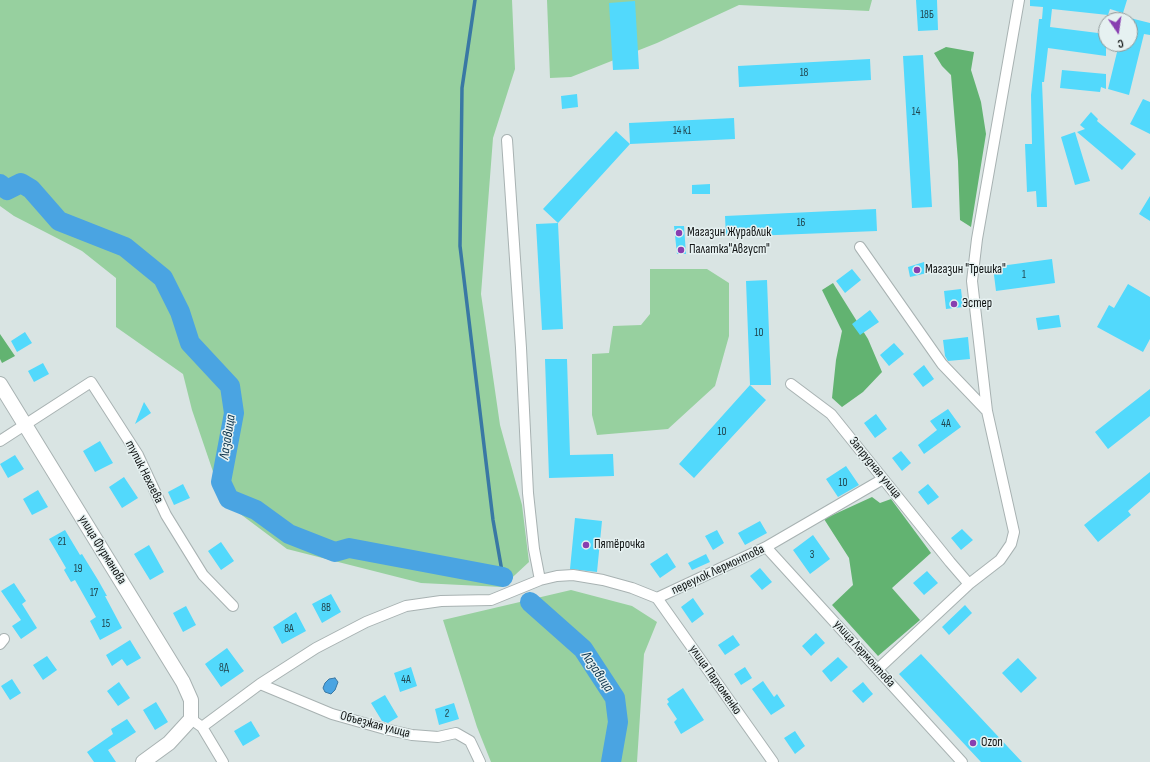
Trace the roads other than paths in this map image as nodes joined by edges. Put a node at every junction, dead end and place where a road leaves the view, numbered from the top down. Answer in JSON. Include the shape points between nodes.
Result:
{"nodes":[{"id":1,"x":1019,"y":0,"type":"edge"},
{"id":2,"x":507,"y":140,"type":"dead end"},
{"id":3,"x":860,"y":246,"type":"dead end"},
{"id":4,"x":0,"y":384,"type":"edge"},
{"id":5,"x":791,"y":384,"type":"dead end"},
{"id":6,"x":987,"y":411,"type":"junction"},
{"id":7,"x":24,"y":425,"type":"junction"},
{"id":8,"x":0,"y":442,"type":"edge"},
{"id":9,"x":883,"y":479,"type":"junction"},
{"id":10,"x":766,"y":547,"type":"junction"},
{"id":11,"x":540,"y":580,"type":"junction"},
{"id":12,"x":969,"y":584,"type":"junction"},
{"id":13,"x":657,"y":598,"type":"junction"},
{"id":14,"x":233,"y":606,"type":"dead end"},
{"id":15,"x":878,"y":669,"type":"junction"},
{"id":16,"x":260,"y":684,"type":"junction"},
{"id":17,"x":196,"y":723,"type":"junction"},
{"id":18,"x":143,"y":762,"type":"edge"},
{"id":19,"x":223,"y":762,"type":"edge"},
{"id":20,"x":480,"y":762,"type":"edge"},
{"id":21,"x":773,"y":762,"type":"edge"},
{"id":22,"x":962,"y":762,"type":"edge"}],
"edges":[{"from":1,"to":6,"type":"street","via":[[972,281]]},
{"from":2,"to":11,"type":"street","via":[[528,493]]},
{"from":3,"to":6,"type":"street","via":[[942,364]]},
{"from":4,"to":7,"type":"main road","name":"улица Фурманова"},
{"from":5,"to":9,"type":"street","name":"Запрудная улица","via":[[831,414]]},
{"from":6,"to":12,"type":"street","via":[[1014,532],[1011,544],[1000,560]]},
{"from":7,"to":8,"type":"street"},
{"from":7,"to":14,"type":"street","name":"тупик Нехаева","via":[[91,382],[138,455],[170,522],[203,574]]},
{"from":7,"to":17,"type":"main road","name":"улица Фурманова","via":[[183,682],[191,700]]},
{"from":9,"to":10,"type":"street","name":"переулок Лермонтова"},
{"from":9,"to":12,"type":"street","name":"Запрудная улица"},
{"from":10,"to":13,"type":"street","name":"переулок Лермонтова"},
{"from":10,"to":15,"type":"street","name":"улица Лермонтова"},
{"from":11,"to":13,"type":"street","name":"переулок Лермонтова","via":[[573,575],[603,580]]},
{"from":11,"to":16,"type":"street","name":"переулок Лермонтова","via":[[491,600],[442,601],[406,606],[366,622],[316,648]]},
{"from":12,"to":15,"type":"street"},
{"from":13,"to":21,"type":"street","name":"улица Пархоменко"},
{"from":15,"to":22,"type":"street","name":"улица Лермонтова"},
{"from":16,"to":17,"type":"street","name":"переулок Лермонтова"},
{"from":16,"to":20,"type":"street","name":"Объезжая улица","via":[[332,714],[385,729],[425,736],[456,732],[470,741]]},
{"from":17,"to":18,"type":"main road"},
{"from":17,"to":19,"type":"street","name":"улица Фурманова"}]}
